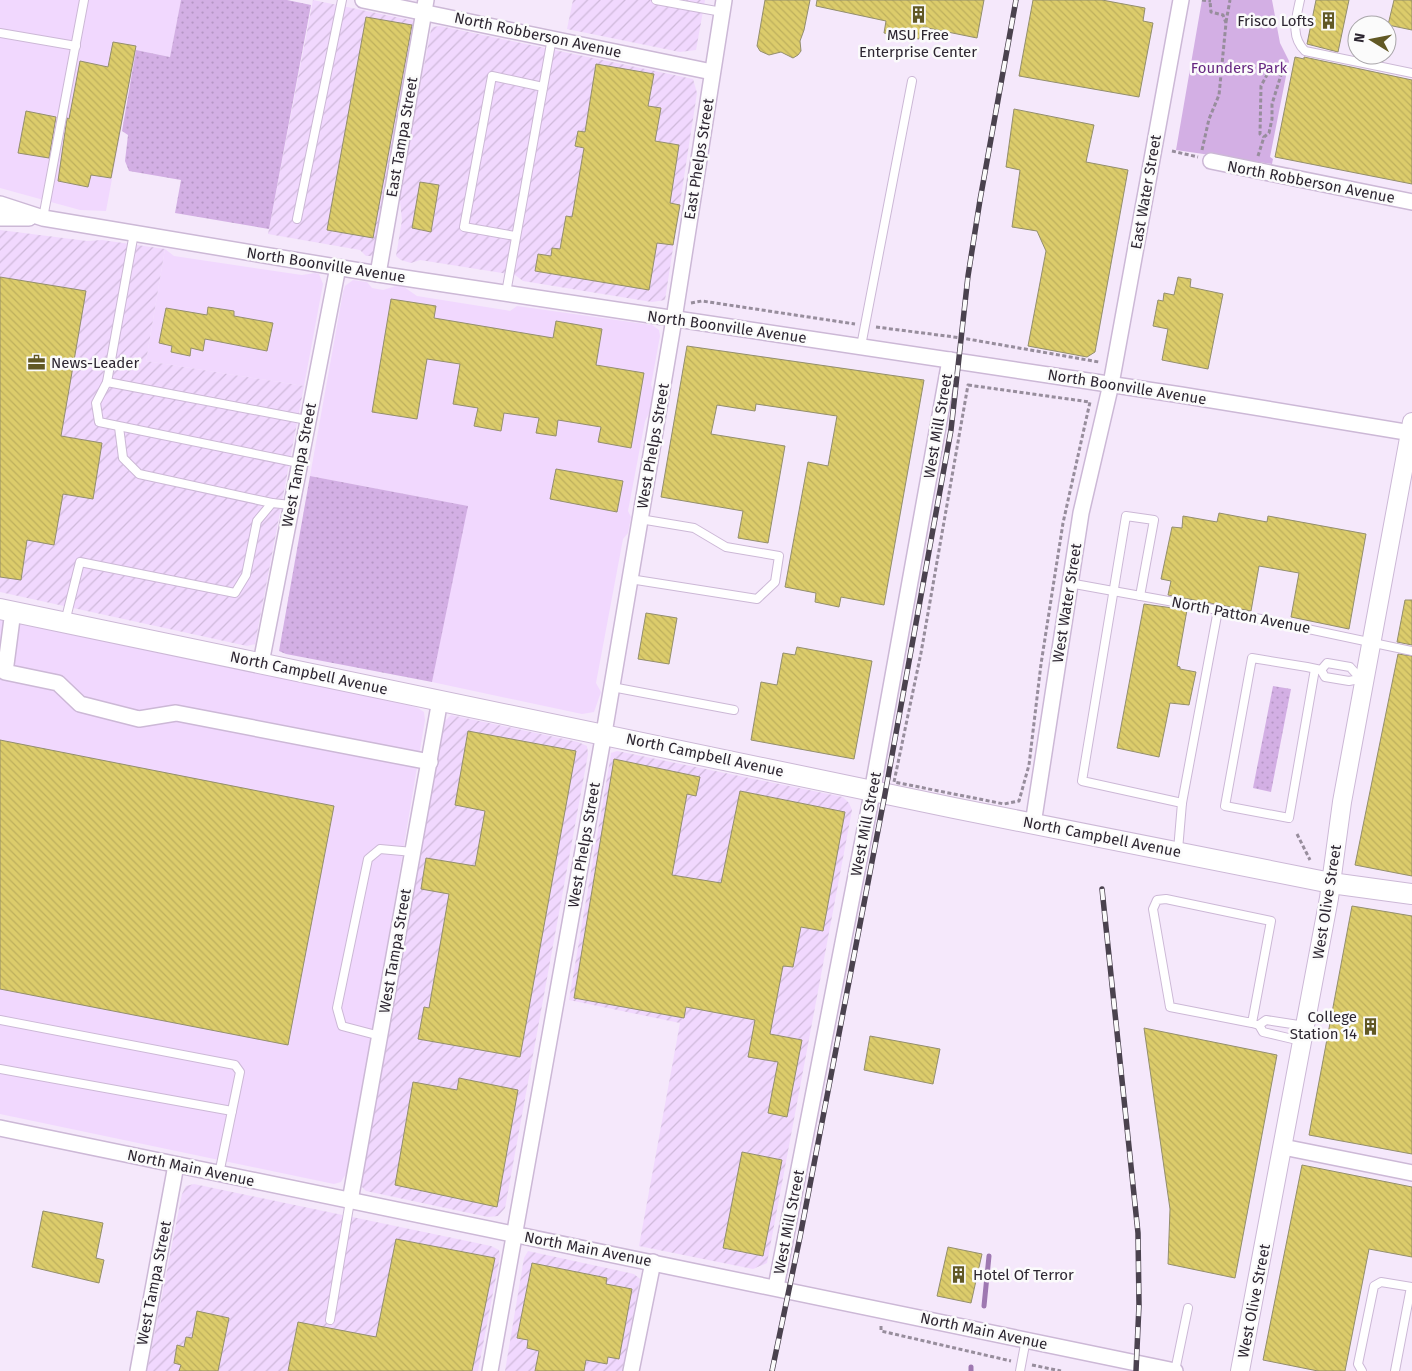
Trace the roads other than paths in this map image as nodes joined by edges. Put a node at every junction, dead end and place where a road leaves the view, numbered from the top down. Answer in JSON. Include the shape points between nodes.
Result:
{"nodes":[{"id":1,"x":84,"y":0,"type":"edge"},
{"id":2,"x":342,"y":0,"type":"edge"},
{"id":3,"x":364,"y":0,"type":"edge"},
{"id":4,"x":656,"y":0,"type":"edge"},
{"id":5,"x":1181,"y":0,"type":"edge"},
{"id":6,"x":1300,"y":0,"type":"edge"},
{"id":7,"x":671,"y":1,"type":"edge"},
{"id":8,"x":425,"y":6,"type":"edge"},
{"id":9,"x":723,"y":6,"type":"edge"},
{"id":10,"x":0,"y":33,"type":"edge"},
{"id":11,"x":552,"y":38,"type":"junction"},
{"id":12,"x":76,"y":46,"type":"junction"},
{"id":13,"x":712,"y":72,"type":"junction"},
{"id":14,"x":1412,"y":73,"type":"edge"},
{"id":15,"x":912,"y":81,"type":"dead end"},
{"id":16,"x":543,"y":87,"type":"junction"},
{"id":17,"x":1211,"y":161,"type":"dead end"},
{"id":18,"x":1412,"y":202,"type":"edge"},
{"id":19,"x":0,"y":204,"type":"edge"},
{"id":20,"x":0,"y":218,"type":"edge"},
{"id":21,"x":43,"y":218,"type":"junction"},
{"id":22,"x":297,"y":219,"type":"dead end"},
{"id":23,"x":134,"y":233,"type":"junction"},
{"id":24,"x":515,"y":236,"type":"junction"},
{"id":25,"x":338,"y":268,"type":"junction"},
{"id":26,"x":378,"y":274,"type":"junction"},
{"id":27,"x":506,"y":293,"type":"junction"},
{"id":28,"x":674,"y":319,"type":"junction"},
{"id":29,"x":861,"y":346,"type":"junction"},
{"id":30,"x":950,"y":360,"type":"junction"},
{"id":31,"x":107,"y":382,"type":"junction"},
{"id":32,"x":1111,"y":384,"type":"junction"},
{"id":33,"x":307,"y":420,"type":"junction"},
{"id":34,"x":119,"y":428,"type":"junction"},
{"id":35,"x":1412,"y":429,"type":"edge"},
{"id":36,"x":299,"y":462,"type":"junction"},
{"id":37,"x":272,"y":503,"type":"junction"},
{"id":38,"x":291,"y":505,"type":"junction"},
{"id":39,"x":640,"y":520,"type":"junction"},
{"id":40,"x":630,"y":579,"type":"junction"},
{"id":41,"x":1069,"y":583,"type":"junction"},
{"id":42,"x":1114,"y":591,"type":"junction"},
{"id":43,"x":1140,"y":596,"type":"junction"},
{"id":44,"x":7,"y":610,"type":"edge"},
{"id":45,"x":1218,"y":610,"type":"junction"},
{"id":46,"x":64,"y":622,"type":"junction"},
{"id":47,"x":1372,"y":642,"type":"junction"},
{"id":48,"x":1412,"y":651,"type":"edge"},
{"id":49,"x":261,"y":663,"type":"junction"},
{"id":50,"x":1318,"y":669,"type":"junction"},
{"id":51,"x":1362,"y":678,"type":"junction"},
{"id":52,"x":612,"y":687,"type":"junction"},
{"id":53,"x":440,"y":700,"type":"junction"},
{"id":54,"x":734,"y":710,"type":"dead end"},
{"id":55,"x":604,"y":733,"type":"junction"},
{"id":56,"x":430,"y":762,"type":"junction"},
{"id":57,"x":872,"y":791,"type":"junction"},
{"id":58,"x":1182,"y":803,"type":"junction"},
{"id":59,"x":1034,"y":824,"type":"junction"},
{"id":60,"x":413,"y":852,"type":"junction"},
{"id":61,"x":1178,"y":852,"type":"junction"},
{"id":62,"x":1331,"y":883,"type":"junction"},
{"id":63,"x":1412,"y":894,"type":"edge"},
{"id":64,"x":0,"y":1020,"type":"edge"},
{"id":65,"x":1255,"y":1024,"type":"junction"},
{"id":66,"x":1303,"y":1034,"type":"junction"},
{"id":67,"x":380,"y":1036,"type":"junction"},
{"id":68,"x":0,"y":1069,"type":"edge"},
{"id":69,"x":232,"y":1111,"type":"junction"},
{"id":70,"x":0,"y":1128,"type":"edge"},
{"id":71,"x":1283,"y":1147,"type":"junction"},
{"id":72,"x":176,"y":1165,"type":"junction"},
{"id":73,"x":1412,"y":1172,"type":"edge"},
{"id":74,"x":219,"y":1174,"type":"junction"},
{"id":75,"x":350,"y":1202,"type":"junction"},
{"id":76,"x":515,"y":1234,"type":"junction"},
{"id":77,"x":653,"y":1262,"type":"junction"},
{"id":78,"x":776,"y":1287,"type":"junction"},
{"id":79,"x":1412,"y":1287,"type":"edge"},
{"id":80,"x":1188,"y":1308,"type":"dead end"},
{"id":81,"x":330,"y":1320,"type":"dead end"},
{"id":82,"x":1408,"y":1327,"type":"edge"},
{"id":83,"x":1026,"y":1339,"type":"junction"},
{"id":84,"x":138,"y":1371,"type":"edge"},
{"id":85,"x":490,"y":1371,"type":"edge"},
{"id":86,"x":631,"y":1371,"type":"edge"},
{"id":87,"x":1020,"y":1371,"type":"edge"},
{"id":88,"x":1175,"y":1371,"type":"edge"},
{"id":89,"x":1240,"y":1371,"type":"edge"},
{"id":90,"x":1362,"y":1371,"type":"edge"},
{"id":91,"x":1396,"y":1371,"type":"edge"}],
"edges":[{"from":1,"to":12,"type":"lane"},
{"from":2,"to":22,"type":"lane"},
{"from":3,"to":8,"type":"street","name":"North Robberson Avenue"},
{"from":4,"to":7,"type":"lane"},
{"from":5,"to":32,"type":"street","name":"East Water Street"},
{"from":6,"to":14,"type":"lane","via":[[1294,34],[1305,51]]},
{"from":7,"to":9,"type":"lane"},
{"from":8,"to":11,"type":"street","name":"North Robberson Avenue"},
{"from":8,"to":26,"type":"street","name":"East Tampa Street"},
{"from":9,"to":13,"type":"street","name":"East Phelps Street"},
{"from":10,"to":12,"type":"lane"},
{"from":11,"to":13,"type":"street","name":"North Robberson Avenue"},
{"from":11,"to":16,"type":"lane"},
{"from":12,"to":21,"type":"lane"},
{"from":13,"to":28,"type":"street","name":"East Phelps Street"},
{"from":15,"to":29,"type":"lane"},
{"from":16,"to":24,"type":"lane"},
{"from":16,"to":24,"type":"lane","via":[[492,76],[464,227]]},
{"from":17,"to":18,"type":"street","name":"North Robberson Avenue"},
{"from":19,"to":21,"type":"street","name":"North Boonville Avenue"},
{"from":20,"to":21,"type":"street","name":"North Boonville Avenue"},
{"from":21,"to":23,"type":"street","name":"North Boonville Avenue"},
{"from":23,"to":25,"type":"street","name":"North Boonville Avenue"},
{"from":23,"to":31,"type":"lane"},
{"from":24,"to":27,"type":"lane"},
{"from":25,"to":26,"type":"street","name":"North Boonville Avenue"},
{"from":25,"to":33,"type":"street","name":"West Tampa Street"},
{"from":26,"to":27,"type":"street","name":"North Boonville Avenue"},
{"from":27,"to":28,"type":"street","name":"North Boonville Avenue"},
{"from":28,"to":29,"type":"street","name":"North Boonville Avenue"},
{"from":28,"to":39,"type":"street","name":"West Phelps Street"},
{"from":29,"to":30,"type":"street","name":"North Boonville Avenue"},
{"from":30,"to":32,"type":"street","name":"North Boonville Avenue"},
{"from":30,"to":57,"type":"street","name":"West Mill Street"},
{"from":31,"to":33,"type":"lane"},
{"from":31,"to":34,"type":"lane","via":[[96,402],[99,422]]},
{"from":32,"to":35,"type":"street","name":"North Boonville Avenue"},
{"from":32,"to":41,"type":"street","name":"West Water Street","via":[[1081,512]]},
{"from":33,"to":36,"type":"street","name":"West Tampa Street"},
{"from":34,"to":36,"type":"lane"},
{"from":34,"to":37,"type":"lane","via":[[123,458],[139,474]]},
{"from":35,"to":47,"type":"street","name":"West Olive Street"},
{"from":36,"to":38,"type":"street","name":"West Tampa Street"},
{"from":37,"to":38,"type":"lane"},
{"from":37,"to":46,"type":"lane","via":[[257,521],[246,575],[235,593],[80,562]]},
{"from":38,"to":49,"type":"street","name":"West Tampa Street"},
{"from":39,"to":40,"type":"street","name":"West Phelps Street"},
{"from":39,"to":40,"type":"lane","via":[[694,528],[726,546],[779,556],[775,582],[757,599]]},
{"from":40,"to":52,"type":"street","name":"West Phelps Street"},
{"from":41,"to":42,"type":"lane","name":"North Patton Avenue"},
{"from":41,"to":59,"type":"street","name":"West Water Street"},
{"from":42,"to":43,"type":"lane","name":"North Patton Avenue"},
{"from":42,"to":43,"type":"lane","via":[[1126,516],[1154,520]]},
{"from":42,"to":58,"type":"lane","via":[[1082,781]]},
{"from":43,"to":45,"type":"lane","name":"North Patton Avenue"},
{"from":44,"to":46,"type":"main road","name":"North Campbell Avenue"},
{"from":44,"to":56,"type":"street","via":[[5,672],[58,683],[80,704],[139,719],[176,713]]},
{"from":45,"to":47,"type":"lane","name":"North Patton Avenue"},
{"from":45,"to":58,"type":"lane"},
{"from":46,"to":49,"type":"main road","name":"North Campbell Avenue"},
{"from":47,"to":48,"type":"lane","name":"North Patton Avenue"},
{"from":47,"to":51,"type":"street","name":"West Olive Street"},
{"from":49,"to":53,"type":"main road","name":"North Campbell Avenue"},
{"from":50,"to":50,"type":"lane","via":[[1289,818],[1225,806],[1252,658]]},
{"from":50,"to":51,"type":"lane","via":[[1325,677],[1348,681]]},
{"from":50,"to":51,"type":"lane","via":[[1327,663],[1350,667]]},
{"from":51,"to":62,"type":"street","name":"West Olive Street"},
{"from":52,"to":54,"type":"lane"},
{"from":52,"to":55,"type":"street","name":"West Phelps Street"},
{"from":53,"to":55,"type":"main road","name":"North Campbell Avenue"},
{"from":53,"to":56,"type":"street","name":"West Tampa Street"},
{"from":55,"to":57,"type":"main road","name":"North Campbell Avenue"},
{"from":55,"to":76,"type":"street","name":"West Phelps Street"},
{"from":56,"to":60,"type":"street","name":"West Tampa Street"},
{"from":57,"to":59,"type":"main road","name":"North Campbell Avenue"},
{"from":57,"to":78,"type":"street","name":"West Mill Street"},
{"from":58,"to":61,"type":"lane"},
{"from":59,"to":61,"type":"main road","name":"North Campbell Avenue"},
{"from":60,"to":67,"type":"street","name":"West Tampa Street"},
{"from":60,"to":67,"type":"lane","via":[[380,849],[368,859],[337,1008],[342,1026]]},
{"from":61,"to":62,"type":"main road","name":"North Campbell Avenue"},
{"from":62,"to":63,"type":"main road","name":"North Campbell Avenue"},
{"from":62,"to":66,"type":"street","name":"West Olive Street"},
{"from":64,"to":69,"type":"lane","via":[[235,1065],[240,1072]]},
{"from":65,"to":65,"type":"lane","via":[[1170,1007],[1153,909],[1157,900],[1166,899],[1271,921]]},
{"from":65,"to":66,"type":"lane","via":[[1266,1020]]},
{"from":65,"to":66,"type":"lane","via":[[1263,1032]]},
{"from":66,"to":71,"type":"street","name":"West Olive Street"},
{"from":67,"to":75,"type":"street","name":"West Tampa Street"},
{"from":68,"to":69,"type":"lane"},
{"from":69,"to":74,"type":"lane"},
{"from":70,"to":72,"type":"street","name":"North Main Avenue"},
{"from":71,"to":73,"type":"street"},
{"from":71,"to":89,"type":"street","name":"West Olive Street"},
{"from":72,"to":74,"type":"street","name":"North Main Avenue"},
{"from":72,"to":84,"type":"street","name":"West Tampa Street"},
{"from":74,"to":75,"type":"street","name":"North Main Avenue"},
{"from":75,"to":76,"type":"street","name":"North Main Avenue"},
{"from":75,"to":81,"type":"lane"},
{"from":76,"to":77,"type":"street","name":"North Main Avenue"},
{"from":76,"to":85,"type":"street","name":"West Phelps Street"},
{"from":77,"to":78,"type":"street","name":"North Main Avenue"},
{"from":77,"to":86,"type":"street"},
{"from":78,"to":83,"type":"street","name":"North Main Avenue"},
{"from":79,"to":82,"type":"lane"},
{"from":79,"to":90,"type":"lane","via":[[1381,1282],[1374,1286],[1358,1364]]},
{"from":80,"to":88,"type":"lane"},
{"from":82,"to":91,"type":"lane"},
{"from":83,"to":87,"type":"lane"},
{"from":83,"to":88,"type":"street","name":"North Main Avenue"}]}
